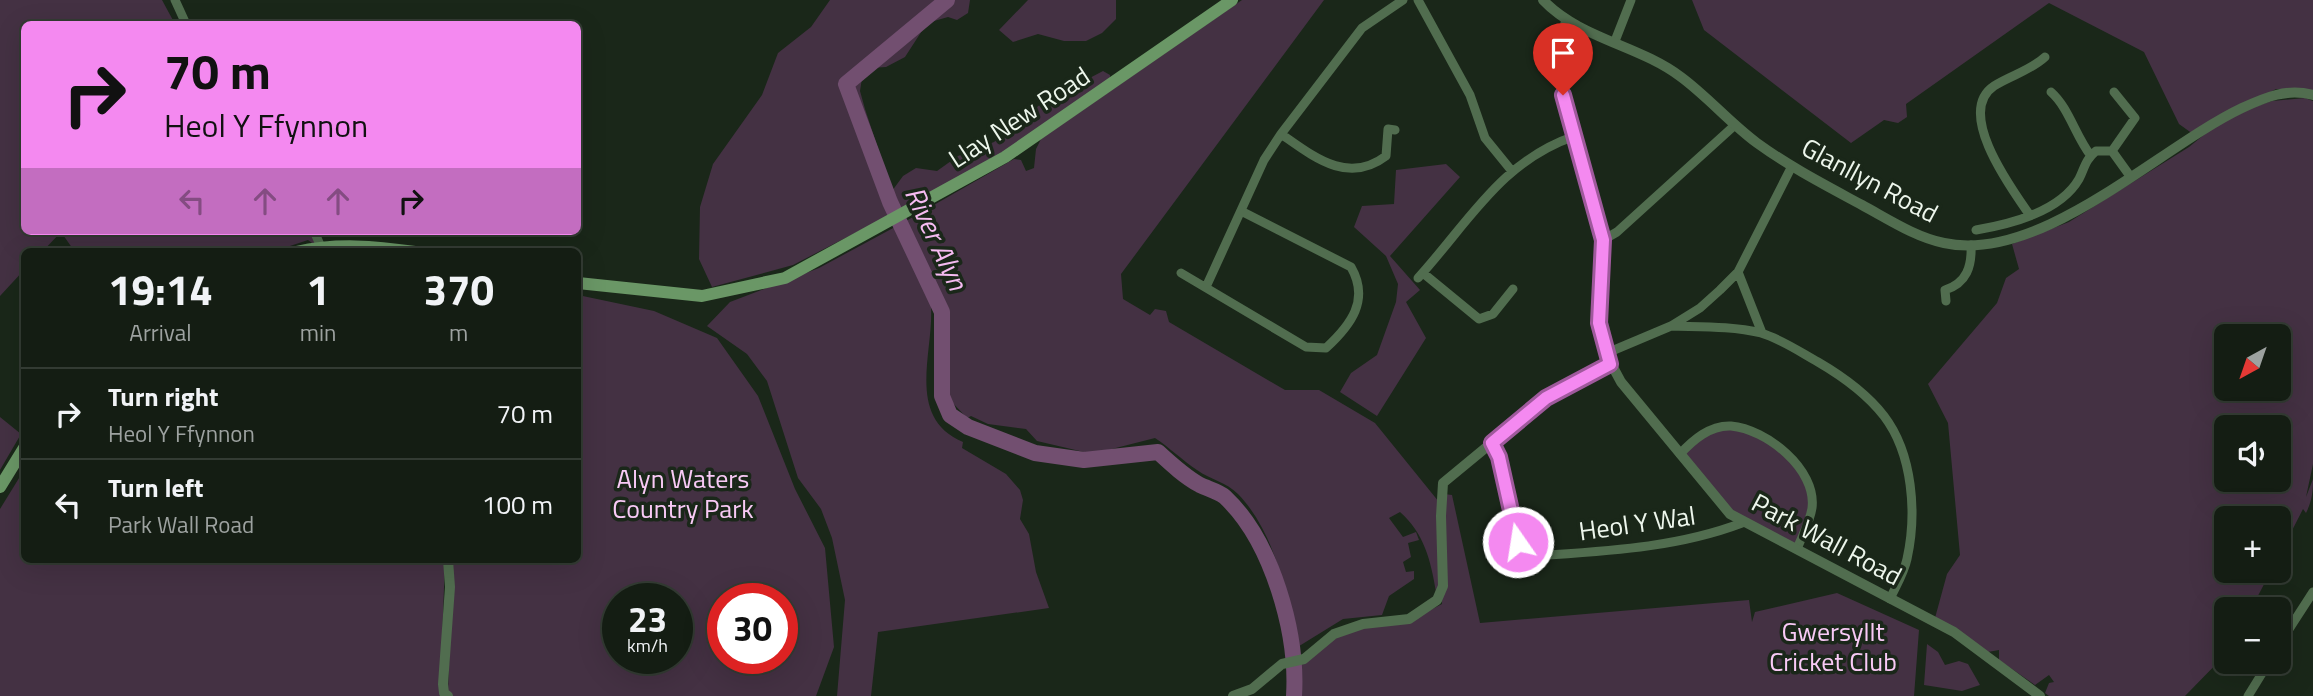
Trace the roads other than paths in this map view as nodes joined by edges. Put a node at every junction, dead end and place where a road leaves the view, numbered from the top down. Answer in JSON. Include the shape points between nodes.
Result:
{"nodes":[{"id":1,"x":175,"y":0,"type":"edge"},
{"id":2,"x":1232,"y":0,"type":"edge"},
{"id":3,"x":1403,"y":0,"type":"edge"},
{"id":4,"x":1418,"y":0,"type":"edge"},
{"id":5,"x":1544,"y":0,"type":"edge"},
{"id":6,"x":1630,"y":0,"type":"edge"},
{"id":7,"x":1566,"y":20,"type":"junction"},
{"id":8,"x":185,"y":21,"type":"edge"},
{"id":9,"x":1615,"y":41,"type":"junction"},
{"id":10,"x":2045,"y":57,"type":"dead end"},
{"id":11,"x":2051,"y":92,"type":"dead end"},
{"id":12,"x":2114,"y":92,"type":"dead end"},
{"id":13,"x":2313,"y":95,"type":"edge"},
{"id":14,"x":1735,"y":125,"type":"junction"},
{"id":15,"x":1388,"y":129,"type":"dead end"},
{"id":16,"x":1281,"y":134,"type":"junction"},
{"id":17,"x":1575,"y":136,"type":"junction"},
{"id":18,"x":2112,"y":151,"type":"junction"},
{"id":19,"x":2091,"y":156,"type":"junction"},
{"id":20,"x":1793,"y":166,"type":"junction"},
{"id":21,"x":1511,"y":170,"type":"junction"},
{"id":22,"x":2130,"y":176,"type":"junction"},
{"id":23,"x":1241,"y":211,"type":"junction"},
{"id":24,"x":2029,"y":214,"type":"junction"},
{"id":25,"x":1976,"y":230,"type":"dead end"},
{"id":26,"x":1603,"y":240,"type":"junction"},
{"id":27,"x":1971,"y":245,"type":"junction"},
{"id":28,"x":340,"y":248,"type":"edge"},
{"id":29,"x":390,"y":248,"type":"edge"},
{"id":30,"x":1738,"y":272,"type":"junction"},
{"id":31,"x":1181,"y":273,"type":"dead end"},
{"id":32,"x":581,"y":283,"type":"edge"},
{"id":33,"x":1206,"y":287,"type":"junction"},
{"id":34,"x":1509,"y":291,"type":"dead end"},
{"id":35,"x":1946,"y":301,"type":"dead end"},
{"id":36,"x":1671,"y":327,"type":"junction"},
{"id":37,"x":1762,"y":334,"type":"junction"},
{"id":38,"x":1609,"y":359,"type":"junction"},
{"id":39,"x":1492,"y":443,"type":"junction"},
{"id":40,"x":21,"y":453,"type":"edge"},
{"id":41,"x":1680,"y":454,"type":"junction"},
{"id":42,"x":0,"y":487,"type":"edge"},
{"id":43,"x":1742,"y":523,"type":"junction"},
{"id":44,"x":1797,"y":549,"type":"junction"},
{"id":45,"x":448,"y":563,"type":"edge"},
{"id":46,"x":2313,"y":592,"type":"edge"},
{"id":47,"x":1890,"y":599,"type":"junction"},
{"id":48,"x":2291,"y":626,"type":"edge"},
{"id":49,"x":2262,"y":674,"type":"edge"},
{"id":50,"x":448,"y":696,"type":"edge"},
{"id":51,"x":1233,"y":696,"type":"edge"},
{"id":52,"x":2040,"y":696,"type":"edge"},
{"id":53,"x":2248,"y":696,"type":"edge"}],
"edges":[{"from":1,"to":8,"type":"street"},
{"from":2,"to":32,"type":"main road","name":"Llay New Road","via":[[1005,157],[785,278],[702,296]]},
{"from":3,"to":16,"type":"street","via":[[1362,28]]},
{"from":4,"to":21,"type":"street","via":[[1470,95],[1485,138]]},
{"from":5,"to":7,"type":"street","name":"Glanllyn Road"},
{"from":6,"to":9,"type":"street"},
{"from":7,"to":9,"type":"street","name":"Glanllyn Road"},
{"from":7,"to":17,"type":"street","name":"Park Wall Road","via":[[1561,80]]},
{"from":9,"to":14,"type":"street","name":"Glanllyn Road","via":[[1675,72]]},
{"from":10,"to":24,"type":"street","via":[[1993,87],[1980,104],[1980,124],[1990,147]]},
{"from":11,"to":19,"type":"street","via":[[2062,102],[2069,123]]},
{"from":12,"to":18,"type":"street","via":[[2135,118]]},
{"from":13,"to":22,"type":"street","name":"Glanllyn Road","via":[[2295,92],[2265,98],[2215,121]]},
{"from":14,"to":20,"type":"street","name":"Glanllyn Road"},
{"from":14,"to":26,"type":"street"},
{"from":15,"to":16,"type":"street","via":[[1386,156],[1372,167],[1338,168]]},
{"from":16,"to":23,"type":"street"},
{"from":17,"to":21,"type":"street","via":[[1549,145]]},
{"from":17,"to":26,"type":"street","name":"Park Wall Road"},
{"from":18,"to":19,"type":"street","via":[[2096,151]]},
{"from":18,"to":22,"type":"street"},
{"from":19,"to":24,"type":"street","via":[[2078,180],[2057,202]]},
{"from":20,"to":27,"type":"street","name":"Glanllyn Road","via":[[1919,234],[1948,244]]},
{"from":20,"to":30,"type":"street"},
{"from":21,"to":34,"type":"street","via":[[1421,275],[1479,319],[1493,314]]},
{"from":22,"to":27,"type":"street","name":"Glanllyn Road","via":[[2038,231]]},
{"from":23,"to":33,"type":"street"},
{"from":23,"to":33,"type":"street","via":[[1351,267],[1360,283],[1358,302],[1343,332],[1326,348],[1306,347]]},
{"from":24,"to":25,"type":"street"},
{"from":26,"to":38,"type":"street","name":"Park Wall Road","via":[[1599,323]]},
{"from":27,"to":35,"type":"street","via":[[1972,261],[1965,277],[1959,284],[1943,288]]},
{"from":28,"to":29,"type":"main road"},
{"from":30,"to":36,"type":"street","via":[[1700,308]]},
{"from":30,"to":37,"type":"street"},
{"from":31,"to":33,"type":"street"},
{"from":36,"to":37,"type":"street"},
{"from":36,"to":38,"type":"street"},
{"from":37,"to":47,"type":"street","via":[[1861,392],[1885,416],[1901,449],[1910,482],[1912,521],[1907,561]]},
{"from":38,"to":39,"type":"street","via":[[1546,398]]},
{"from":38,"to":41,"type":"street","name":"Park Wall Road"},
{"from":39,"to":43,"type":"street","name":"Heol Y Wal","via":[[1518,542],[1535,556],[1633,549],[1706,537]]},
{"from":39,"to":51,"type":"street","via":[[1443,483],[1443,586],[1437,600],[1409,619],[1363,624],[1335,634],[1304,659],[1282,664],[1252,689]]},
{"from":40,"to":42,"type":"main road"},
{"from":41,"to":43,"type":"street","name":"Park Wall Road"},
{"from":41,"to":44,"type":"street","via":[[1699,435],[1729,426],[1762,435],[1791,456],[1805,479],[1812,506]]},
{"from":43,"to":44,"type":"street","name":"Park Wall Road"},
{"from":44,"to":47,"type":"street","name":"Park Wall Road"},
{"from":45,"to":50,"type":"street","via":[[443,684]]},
{"from":46,"to":48,"type":"street"},
{"from":47,"to":52,"type":"street","name":"Park Wall Road","via":[[1979,648]]},
{"from":49,"to":53,"type":"street"}]}
